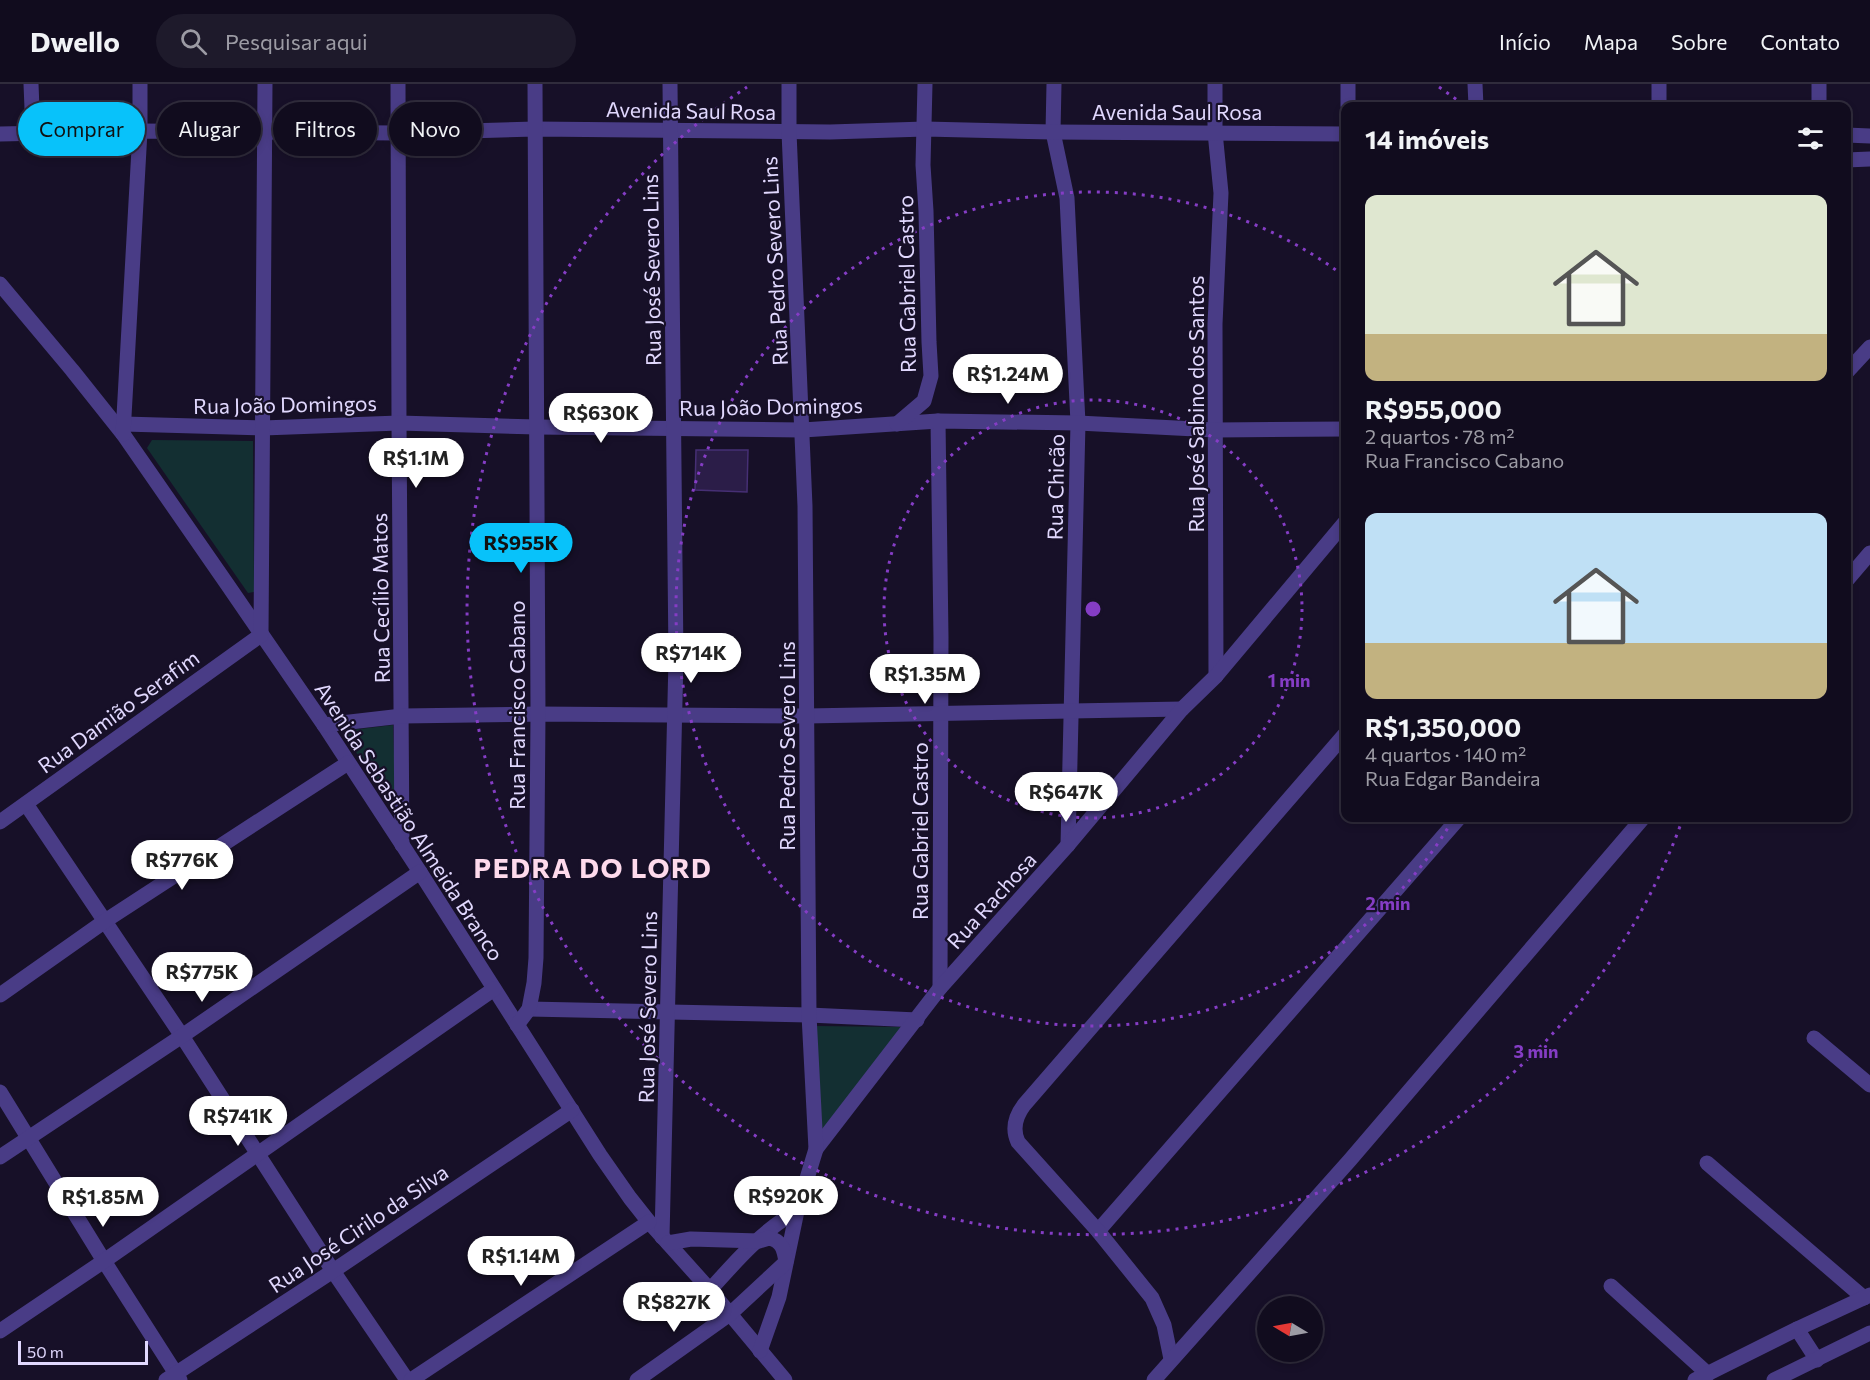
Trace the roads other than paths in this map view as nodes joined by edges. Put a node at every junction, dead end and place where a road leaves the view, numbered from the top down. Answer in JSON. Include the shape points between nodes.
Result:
{"nodes":[{"id":1,"x":31,"y":84,"type":"edge"},
{"id":2,"x":140,"y":84,"type":"edge"},
{"id":3,"x":265,"y":84,"type":"edge"},
{"id":4,"x":398,"y":84,"type":"edge"},
{"id":5,"x":535,"y":84,"type":"edge"},
{"id":6,"x":670,"y":84,"type":"edge"},
{"id":7,"x":789,"y":84,"type":"edge"},
{"id":8,"x":925,"y":84,"type":"edge"},
{"id":9,"x":1053,"y":84,"type":"edge"},
{"id":10,"x":1215,"y":84,"type":"edge"},
{"id":11,"x":1348,"y":84,"type":"edge"},
{"id":12,"x":1475,"y":84,"type":"edge"},
{"id":13,"x":1659,"y":84,"type":"edge"},
{"id":14,"x":1819,"y":84,"type":"edge"},
{"id":15,"x":32,"y":102,"type":"edge"},
{"id":16,"x":140,"y":102,"type":"edge"},
{"id":17,"x":398,"y":102,"type":"edge"},
{"id":18,"x":1348,"y":102,"type":"edge"},
{"id":19,"x":1476,"y":102,"type":"edge"},
{"id":20,"x":1659,"y":102,"type":"edge"},
{"id":21,"x":1818,"y":102,"type":"edge"},
{"id":22,"x":535,"y":129,"type":"junction"},
{"id":23,"x":925,"y":129,"type":"junction"},
{"id":24,"x":145,"y":131,"type":"edge"},
{"id":25,"x":482,"y":131,"type":"edge"},
{"id":26,"x":671,"y":131,"type":"junction"},
{"id":27,"x":789,"y":132,"type":"junction"},
{"id":28,"x":1053,"y":132,"type":"junction"},
{"id":29,"x":1215,"y":132,"type":"junction"},
{"id":30,"x":18,"y":133,"type":"edge"},
{"id":31,"x":265,"y":133,"type":"junction"},
{"id":32,"x":0,"y":134,"type":"edge"},
{"id":33,"x":389,"y":134,"type":"edge"},
{"id":34,"x":1341,"y":134,"type":"edge"},
{"id":35,"x":1851,"y":135,"type":"edge"},
{"id":36,"x":1870,"y":136,"type":"edge"},
{"id":37,"x":139,"y":156,"type":"edge"},
{"id":38,"x":398,"y":156,"type":"edge"},
{"id":39,"x":1870,"y":159,"type":"edge"},
{"id":40,"x":1851,"y":160,"type":"edge"},
{"id":41,"x":0,"y":284,"type":"edge"},
{"id":42,"x":1870,"y":346,"type":"edge"},
{"id":43,"x":1851,"y":368,"type":"edge"},
{"id":44,"x":938,"y":422,"type":"junction"},
{"id":45,"x":399,"y":423,"type":"junction"},
{"id":46,"x":1078,"y":423,"type":"junction"},
{"id":47,"x":897,"y":424,"type":"junction"},
{"id":48,"x":537,"y":427,"type":"junction"},
{"id":49,"x":263,"y":428,"type":"junction"},
{"id":50,"x":674,"y":428,"type":"junction"},
{"id":51,"x":124,"y":429,"type":"junction"},
{"id":52,"x":1341,"y":429,"type":"edge"},
{"id":53,"x":803,"y":430,"type":"junction"},
{"id":54,"x":1215,"y":430,"type":"junction"},
{"id":55,"x":1341,"y":527,"type":"edge"},
{"id":56,"x":1870,"y":553,"type":"edge"},
{"id":57,"x":1851,"y":575,"type":"edge"},
{"id":58,"x":261,"y":634,"type":"junction"},
{"id":59,"x":1216,"y":676,"type":"junction"},
{"id":60,"x":1182,"y":709,"type":"junction"},
{"id":61,"x":1070,"y":712,"type":"junction"},
{"id":62,"x":941,"y":713,"type":"junction"},
{"id":63,"x":538,"y":714,"type":"junction"},
{"id":64,"x":673,"y":715,"type":"junction"},
{"id":65,"x":402,"y":716,"type":"junction"},
{"id":66,"x":807,"y":716,"type":"junction"},
{"id":67,"x":324,"y":725,"type":"junction"},
{"id":68,"x":1341,"y":739,"type":"edge"},
{"id":69,"x":348,"y":763,"type":"junction"},
{"id":70,"x":26,"y":804,"type":"junction"},
{"id":71,"x":0,"y":822,"type":"edge"},
{"id":72,"x":1456,"y":822,"type":"edge"},
{"id":73,"x":1640,"y":822,"type":"edge"},
{"id":74,"x":402,"y":845,"type":"junction"},
{"id":75,"x":1068,"y":845,"type":"junction"},
{"id":76,"x":420,"y":872,"type":"junction"},
{"id":77,"x":105,"y":921,"type":"junction"},
{"id":78,"x":940,"y":988,"type":"junction"},
{"id":79,"x":494,"y":989,"type":"junction"},
{"id":80,"x":0,"y":995,"type":"edge"},
{"id":81,"x":528,"y":1009,"type":"junction"},
{"id":82,"x":668,"y":1011,"type":"junction"},
{"id":83,"x":809,"y":1015,"type":"junction"},
{"id":84,"x":917,"y":1020,"type":"junction"},
{"id":85,"x":517,"y":1025,"type":"junction"},
{"id":86,"x":182,"y":1036,"type":"junction"},
{"id":87,"x":1814,"y":1038,"type":"dead end"},
{"id":88,"x":1870,"y":1085,"type":"edge"},
{"id":89,"x":0,"y":1092,"type":"edge"},
{"id":90,"x":572,"y":1110,"type":"junction"},
{"id":91,"x":27,"y":1138,"type":"junction"},
{"id":92,"x":816,"y":1149,"type":"junction"},
{"id":93,"x":258,"y":1153,"type":"junction"},
{"id":94,"x":0,"y":1157,"type":"edge"},
{"id":95,"x":1707,"y":1164,"type":"dead end"},
{"id":96,"x":797,"y":1211,"type":"junction"},
{"id":97,"x":649,"y":1222,"type":"junction"},
{"id":98,"x":1098,"y":1232,"type":"junction"},
{"id":99,"x":665,"y":1240,"type":"junction"},
{"id":100,"x":759,"y":1241,"type":"junction"},
{"id":101,"x":104,"y":1261,"type":"junction"},
{"id":102,"x":786,"y":1262,"type":"junction"},
{"id":103,"x":333,"y":1271,"type":"junction"},
{"id":104,"x":1611,"y":1286,"type":"dead end"},
{"id":105,"x":710,"y":1290,"type":"junction"},
{"id":106,"x":1867,"y":1296,"type":"edge"},
{"id":107,"x":730,"y":1314,"type":"junction"},
{"id":108,"x":1797,"y":1329,"type":"junction"},
{"id":109,"x":0,"y":1331,"type":"edge"},
{"id":110,"x":1870,"y":1333,"type":"edge"},
{"id":111,"x":760,"y":1351,"type":"junction"},
{"id":112,"x":1171,"y":1359,"type":"junction"},
{"id":113,"x":1817,"y":1360,"type":"junction"},
{"id":114,"x":1702,"y":1377,"type":"edge"},
{"id":115,"x":174,"y":1378,"type":"edge"},
{"id":116,"x":407,"y":1380,"type":"edge"},
{"id":117,"x":411,"y":1380,"type":"edge"},
{"id":118,"x":637,"y":1380,"type":"edge"},
{"id":119,"x":785,"y":1380,"type":"edge"},
{"id":120,"x":1154,"y":1380,"type":"edge"},
{"id":121,"x":1774,"y":1380,"type":"edge"}],
"edges":[{"from":1,"to":15,"type":"street"},
{"from":2,"to":16,"type":"street"},
{"from":3,"to":31,"type":"street"},
{"from":4,"to":17,"type":"street","name":"Rua Cecílio Matos"},
{"from":5,"to":22,"type":"street","name":"Rua Francisco Cabano"},
{"from":6,"to":26,"type":"street","name":"Rua José Severo Lins"},
{"from":7,"to":27,"type":"street","name":"Rua Pedro Severo Lins"},
{"from":8,"to":23,"type":"street","name":"Rua Gabriel Castro"},
{"from":9,"to":28,"type":"street","name":"Rua Chicão"},
{"from":10,"to":29,"type":"street","name":"Rua José Sabino dos Santos"},
{"from":11,"to":18,"type":"street"},
{"from":12,"to":19,"type":"street"},
{"from":13,"to":20,"type":"street"},
{"from":14,"to":21,"type":"street"},
{"from":22,"to":25,"type":"street","name":"Avenida Saul Rosa"},
{"from":22,"to":26,"type":"street","name":"Avenida Saul Rosa"},
{"from":22,"to":48,"type":"street","name":"Rua Francisco Cabano"},
{"from":23,"to":27,"type":"street","name":"Avenida Saul Rosa"},
{"from":23,"to":28,"type":"street","name":"Avenida Saul Rosa"},
{"from":23,"to":47,"type":"street","name":"Rua Gabriel Castro","via":[[931,376],[924,401]]},
{"from":24,"to":31,"type":"street","name":"Avenida Saul Rosa"},
{"from":26,"to":27,"type":"street","name":"Avenida Saul Rosa"},
{"from":26,"to":50,"type":"street","name":"Rua José Severo Lins"},
{"from":27,"to":53,"type":"street","name":"Rua Pedro Severo Lins"},
{"from":28,"to":29,"type":"street","name":"Avenida Saul Rosa"},
{"from":28,"to":46,"type":"street","name":"Rua Chicão","via":[[1067,198]]},
{"from":29,"to":34,"type":"street","name":"Avenida Saul Rosa"},
{"from":29,"to":54,"type":"street","name":"Rua José Sabino dos Santos","via":[[1221,194]]},
{"from":30,"to":32,"type":"street","name":"Avenida Saul Rosa"},
{"from":31,"to":33,"type":"street","name":"Avenida Saul Rosa"},
{"from":31,"to":49,"type":"street"},
{"from":35,"to":36,"type":"street"},
{"from":37,"to":51,"type":"street"},
{"from":38,"to":45,"type":"street","name":"Rua Cecílio Matos"},
{"from":39,"to":40,"type":"street"},
{"from":41,"to":51,"type":"street","name":"Avenida Sebastião Almeida Branco"},
{"from":42,"to":43,"type":"street"},
{"from":44,"to":46,"type":"street","name":"Rua João Domingos"},
{"from":44,"to":47,"type":"street","name":"Rua João Domingos"},
{"from":44,"to":62,"type":"street","name":"Rua Gabriel Castro"},
{"from":45,"to":48,"type":"street","name":"Rua João Domingos"},
{"from":45,"to":49,"type":"street","name":"Rua João Domingos"},
{"from":45,"to":65,"type":"street","name":"Rua Cecílio Matos"},
{"from":46,"to":54,"type":"street","name":"Rua João Domingos"},
{"from":46,"to":61,"type":"street","name":"Rua Chicão"},
{"from":47,"to":53,"type":"street","name":"Rua João Domingos"},
{"from":48,"to":50,"type":"street","name":"Rua João Domingos"},
{"from":48,"to":63,"type":"street","name":"Rua Francisco Cabano"},
{"from":49,"to":51,"type":"street","name":"Rua João Domingos"},
{"from":49,"to":58,"type":"street"},
{"from":50,"to":53,"type":"street","name":"Rua João Domingos"},
{"from":50,"to":64,"type":"street","name":"Rua José Severo Lins"},
{"from":51,"to":58,"type":"street","name":"Avenida Sebastião Almeida Branco"},
{"from":52,"to":54,"type":"street","name":"Rua João Domingos"},
{"from":53,"to":66,"type":"street","name":"Rua Pedro Severo Lins"},
{"from":54,"to":59,"type":"street","name":"Rua José Sabino dos Santos"},
{"from":55,"to":59,"type":"street","name":"Rua Rachosa"},
{"from":56,"to":57,"type":"street"},
{"from":58,"to":67,"type":"street","name":"Avenida Sebastião Almeida Branco"},
{"from":58,"to":70,"type":"street","name":"Rua Damião Serafim"},
{"from":59,"to":60,"type":"street","name":"Rua Rachosa"},
{"from":60,"to":61,"type":"street"},
{"from":60,"to":75,"type":"street","name":"Rua Rachosa"},
{"from":61,"to":62,"type":"street"},
{"from":61,"to":75,"type":"street","name":"Rua Chicão"},
{"from":62,"to":66,"type":"street"},
{"from":62,"to":78,"type":"street","name":"Rua Gabriel Castro"},
{"from":63,"to":64,"type":"street"},
{"from":63,"to":65,"type":"street"},
{"from":63,"to":81,"type":"street","name":"Rua Francisco Cabano","via":[[536,958]]},
{"from":64,"to":66,"type":"street"},
{"from":64,"to":82,"type":"street","name":"Rua José Severo Lins"},
{"from":65,"to":67,"type":"street"},
{"from":65,"to":74,"type":"street","name":"Rua Cecílio Matos"},
{"from":66,"to":83,"type":"street","name":"Rua Pedro Severo Lins"},
{"from":67,"to":69,"type":"street","name":"Avenida Sebastião Almeida Branco"},
{"from":68,"to":98,"type":"street","via":[[1018,1114],[1018,1142]]},
{"from":69,"to":74,"type":"street","name":"Avenida Sebastião Almeida Branco"},
{"from":69,"to":77,"type":"street"},
{"from":70,"to":71,"type":"street","name":"Rua Damião Serafim"},
{"from":70,"to":77,"type":"street"},
{"from":72,"to":98,"type":"street"},
{"from":73,"to":112,"type":"street","via":[[1350,1160]]},
{"from":74,"to":76,"type":"street","name":"Avenida Sebastião Almeida Branco"},
{"from":75,"to":78,"type":"street","name":"Rua Rachosa"},
{"from":76,"to":79,"type":"street","name":"Avenida Sebastião Almeida Branco"},
{"from":76,"to":86,"type":"street"},
{"from":77,"to":80,"type":"street"},
{"from":77,"to":86,"type":"street"},
{"from":78,"to":84,"type":"street","name":"Rua Rachosa"},
{"from":79,"to":85,"type":"street","name":"Avenida Sebastião Almeida Branco"},
{"from":79,"to":93,"type":"street"},
{"from":81,"to":82,"type":"street"},
{"from":81,"to":85,"type":"street","name":"Rua Francisco Cabano"},
{"from":82,"to":83,"type":"street"},
{"from":82,"to":99,"type":"street","name":"Rua José Severo Lins"},
{"from":83,"to":84,"type":"street"},
{"from":83,"to":92,"type":"street","name":"Rua Pedro Severo Lins"},
{"from":84,"to":92,"type":"street","name":"Rua Rachosa"},
{"from":85,"to":90,"type":"street","name":"Avenida Sebastião Almeida Branco"},
{"from":86,"to":91,"type":"street"},
{"from":86,"to":93,"type":"street"},
{"from":87,"to":88,"type":"street"},
{"from":89,"to":91,"type":"street"},
{"from":90,"to":97,"type":"street","name":"Avenida Sebastião Almeida Branco"},
{"from":90,"to":103,"type":"street","name":"Rua José Cirilo da Silva"},
{"from":91,"to":94,"type":"street"},
{"from":91,"to":101,"type":"street"},
{"from":92,"to":96,"type":"street","name":"Rua Pedro Severo Lins"},
{"from":93,"to":101,"type":"street"},
{"from":93,"to":103,"type":"street"},
{"from":95,"to":106,"type":"street"},
{"from":96,"to":100,"type":"street","via":[[780,1220]]},
{"from":96,"to":102,"type":"street","name":"Rua Pedro Severo Lins"},
{"from":97,"to":99,"type":"street","name":"Avenida Sebastião Almeida Branco"},
{"from":97,"to":117,"type":"street"},
{"from":98,"to":112,"type":"street","via":[[1152,1298],[1164,1324]]},
{"from":99,"to":100,"type":"street"},
{"from":99,"to":105,"type":"street","name":"Avenida Sebastião Almeida Branco"},
{"from":100,"to":102,"type":"street","via":[[769,1238],[778,1242]]},
{"from":100,"to":105,"type":"street"},
{"from":101,"to":109,"type":"street"},
{"from":101,"to":115,"type":"street"},
{"from":102,"to":107,"type":"street"},
{"from":102,"to":111,"type":"street","name":"Rua Pedro Severo Lins"},
{"from":103,"to":115,"type":"street","name":"Rua José Cirilo da Silva"},
{"from":103,"to":116,"type":"street"},
{"from":104,"to":114,"type":"street"},
{"from":105,"to":107,"type":"street","name":"Avenida Sebastião Almeida Branco"},
{"from":106,"to":108,"type":"street"},
{"from":107,"to":111,"type":"street","name":"Avenida Sebastião Almeida Branco"},
{"from":107,"to":118,"type":"street"},
{"from":108,"to":113,"type":"street"},
{"from":108,"to":114,"type":"street"},
{"from":110,"to":113,"type":"street"},
{"from":111,"to":119,"type":"street","name":"Avenida Sebastião Almeida Branco"},
{"from":112,"to":120,"type":"street"},
{"from":113,"to":121,"type":"street"}]}
